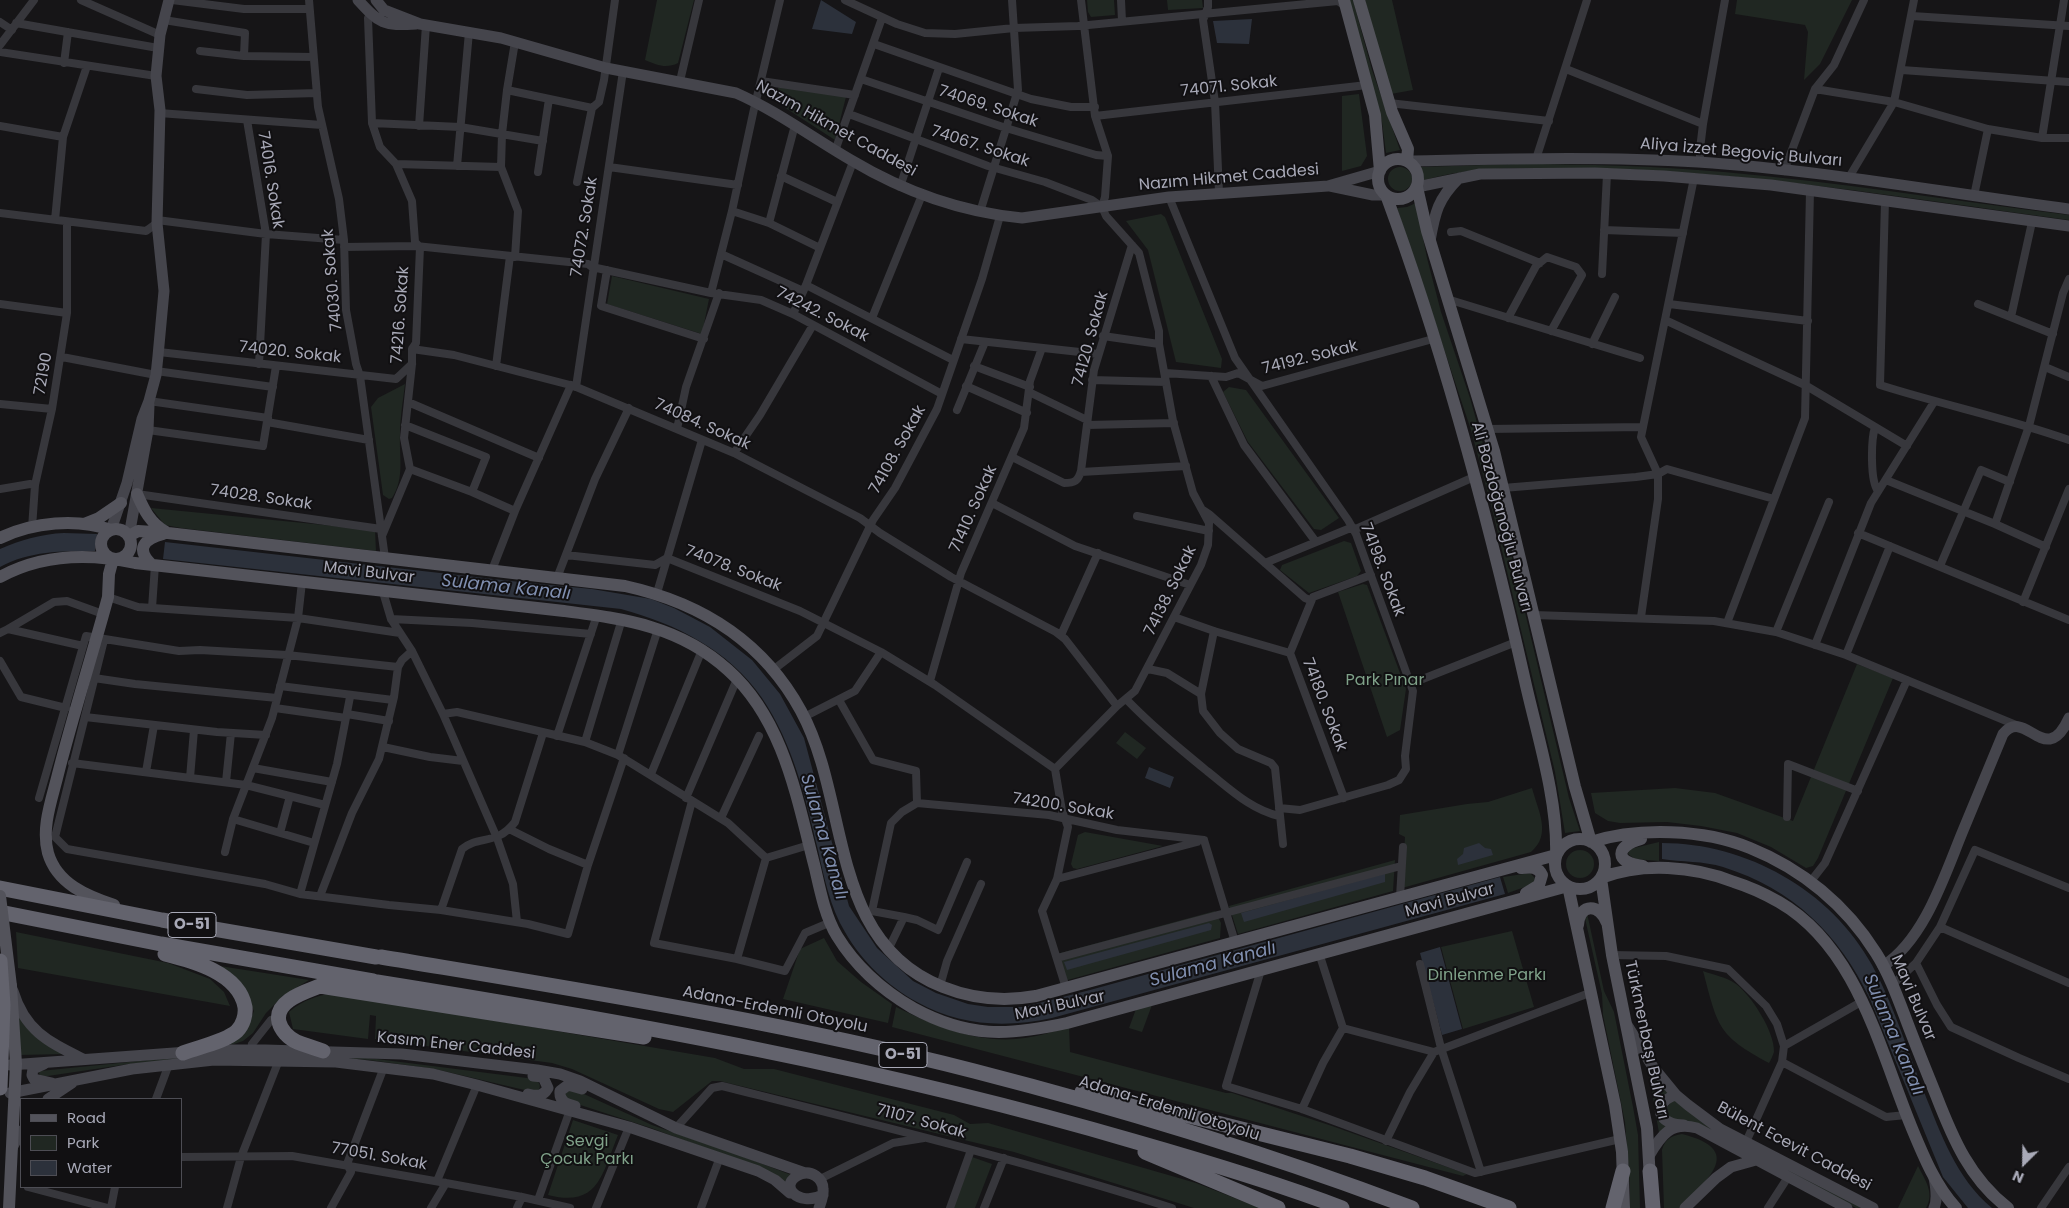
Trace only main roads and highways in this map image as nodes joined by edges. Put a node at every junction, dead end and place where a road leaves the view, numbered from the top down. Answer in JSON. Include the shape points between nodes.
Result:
{"nodes":[{"id":1,"x":169,"y":0,"type":"edge"},
{"id":2,"x":358,"y":0,"type":"edge"},
{"id":3,"x":376,"y":0,"type":"edge"},
{"id":4,"x":1359,"y":0,"type":"edge"},
{"id":5,"x":1344,"y":3,"type":"edge"},
{"id":6,"x":423,"y":24,"type":"junction"},
{"id":7,"x":1407,"y":161,"type":"junction"},
{"id":8,"x":1380,"y":171,"type":"junction"},
{"id":9,"x":1459,"y":178,"type":"junction"},
{"id":10,"x":1328,"y":186,"type":"junction"},
{"id":11,"x":1416,"y":187,"type":"junction"},
{"id":12,"x":1386,"y":195,"type":"junction"},
{"id":13,"x":2069,"y":209,"type":"edge"},
{"id":14,"x":2069,"y":226,"type":"edge"},
{"id":15,"x":1430,"y":241,"type":"junction"},
{"id":16,"x":149,"y":401,"type":"junction"},
{"id":17,"x":137,"y":494,"type":"junction"},
{"id":18,"x":120,"y":503,"type":"junction"},
{"id":19,"x":84,"y":524,"type":"junction"},
{"id":20,"x":111,"y":530,"type":"junction"},
{"id":21,"x":168,"y":533,"type":"junction"},
{"id":22,"x":129,"y":536,"type":"junction"},
{"id":23,"x":0,"y":538,"type":"edge"},
{"id":24,"x":113,"y":559,"type":"junction"},
{"id":25,"x":154,"y":565,"type":"junction"},
{"id":26,"x":0,"y":577,"type":"edge"},
{"id":27,"x":2069,"y":718,"type":"edge"},
{"id":28,"x":1660,"y":833,"type":"junction"},
{"id":29,"x":1591,"y":842,"type":"junction"},
{"id":30,"x":1556,"y":855,"type":"junction"},
{"id":31,"x":1660,"y":868,"type":"junction"},
{"id":32,"x":1499,"y":869,"type":"junction"},
{"id":33,"x":1601,"y":878,"type":"junction"},
{"id":34,"x":1568,"y":886,"type":"junction"},
{"id":35,"x":0,"y":888,"type":"edge"},
{"id":36,"x":0,"y":896,"type":"edge"},
{"id":37,"x":1508,"y":902,"type":"junction"},
{"id":38,"x":0,"y":912,"type":"edge"},
{"id":39,"x":24,"y":917,"type":"junction"},
{"id":40,"x":162,"y":920,"type":"junction"},
{"id":41,"x":1608,"y":928,"type":"junction"},
{"id":42,"x":1579,"y":933,"type":"junction"},
{"id":43,"x":0,"y":961,"type":"edge"},
{"id":44,"x":1883,"y":966,"type":"junction"},
{"id":45,"x":12,"y":986,"type":"junction"},
{"id":46,"x":1626,"y":1023,"type":"junction"},
{"id":47,"x":323,"y":1051,"type":"junction"},
{"id":48,"x":775,"y":1052,"type":"junction"},
{"id":49,"x":183,"y":1053,"type":"junction"},
{"id":50,"x":380,"y":1054,"type":"junction"},
{"id":51,"x":85,"y":1060,"type":"junction"},
{"id":52,"x":61,"y":1061,"type":"junction"},
{"id":53,"x":13,"y":1064,"type":"junction"},
{"id":54,"x":384,"y":1067,"type":"junction"},
{"id":55,"x":973,"y":1071,"type":"junction"},
{"id":56,"x":75,"y":1080,"type":"junction"},
{"id":57,"x":56,"y":1083,"type":"junction"},
{"id":58,"x":8,"y":1091,"type":"edge"},
{"id":59,"x":1676,"y":1095,"type":"junction"},
{"id":60,"x":49,"y":1098,"type":"edge"},
{"id":61,"x":1084,"y":1126,"type":"junction"},
{"id":62,"x":1688,"y":1126,"type":"junction"},
{"id":63,"x":20,"y":1133,"type":"edge"},
{"id":64,"x":689,"y":1133,"type":"junction"},
{"id":65,"x":685,"y":1146,"type":"junction"},
{"id":66,"x":12,"y":1148,"type":"junction"},
{"id":67,"x":1649,"y":1156,"type":"junction"},
{"id":68,"x":1756,"y":1160,"type":"junction"},
{"id":69,"x":1623,"y":1171,"type":"junction"},
{"id":70,"x":1650,"y":1171,"type":"junction"},
{"id":71,"x":805,"y":1173,"type":"junction"},
{"id":72,"x":1934,"y":1176,"type":"junction"},
{"id":73,"x":16,"y":1184,"type":"edge"},
{"id":74,"x":822,"y":1195,"type":"junction"},
{"id":75,"x":792,"y":1200,"type":"edge"},
{"id":76,"x":9,"y":1208,"type":"edge"},
{"id":77,"x":819,"y":1208,"type":"edge"},
{"id":78,"x":1278,"y":1208,"type":"edge"},
{"id":79,"x":1342,"y":1208,"type":"edge"},
{"id":80,"x":1412,"y":1208,"type":"edge"},
{"id":81,"x":1510,"y":1208,"type":"edge"},
{"id":82,"x":1613,"y":1208,"type":"edge"},
{"id":83,"x":1624,"y":1208,"type":"edge"},
{"id":84,"x":1648,"y":1208,"type":"edge"},
{"id":85,"x":1653,"y":1208,"type":"edge"},
{"id":86,"x":1686,"y":1208,"type":"edge"},
{"id":87,"x":1847,"y":1208,"type":"edge"},
{"id":88,"x":1872,"y":1208,"type":"edge"},
{"id":89,"x":1934,"y":1208,"type":"edge"},
{"id":90,"x":1956,"y":1208,"type":"edge"},
{"id":91,"x":2008,"y":1208,"type":"edge"}],
"edges":[{"from":1,"to":16,"type":"main road","via":[[160,35],[156,76],[160,113],[157,222],[164,291],[159,352]]},
{"from":2,"to":6,"type":"main road","name":"Nazım Hikmet Caddesi","via":[[377,20],[401,25]]},
{"from":3,"to":6,"type":"main road","name":"Nazım Hikmet Caddesi","via":[[384,10]]},
{"from":4,"to":7,"type":"main road","via":[[1389,103],[1408,149]]},
{"from":5,"to":8,"type":"main road","via":[[1375,115]]},
{"from":6,"to":10,"type":"main road","name":"Nazım Hikmet Caddesi","via":[[515,42],[606,68],[736,93],[900,187],[1000,216],[1022,218],[1169,197]]},
{"from":7,"to":8,"type":"main road","via":[[1394,159]]},
{"from":7,"to":11,"type":"main road","via":[[1417,171]]},
{"from":7,"to":13,"type":"main road","name":"Aliya İzzet Begoviç Bulvarı","via":[[1595,158],[1700,163]]},
{"from":8,"to":10,"type":"main road"},
{"from":8,"to":12,"type":"main road","via":[[1379,184]]},
{"from":9,"to":11,"type":"main road","name":"Aliya İzzet Begoviç Bulvarı"},
{"from":9,"to":14,"type":"main road","name":"Aliya İzzet Begoviç Bulvarı","via":[[1480,174],[1694,178]]},
{"from":9,"to":15,"type":"main road","via":[[1442,199]]},
{"from":10,"to":12,"type":"main road"},
{"from":11,"to":12,"type":"main road","via":[[1404,198]]},
{"from":11,"to":15,"type":"main road","name":"Ali Bozdoğanoğlu Bulvarı"},
{"from":12,"to":30,"type":"main road","name":"Ali Bozdoğanoğlu Bulvarı","via":[[1463,432],[1549,789],[1557,833]]},
{"from":15,"to":29,"type":"main road","name":"Ali Bozdoğanoğlu Bulvarı","via":[[1504,488]]},
{"from":16,"to":17,"type":"main road","via":[[148,430]]},
{"from":16,"to":18,"type":"main road"},
{"from":17,"to":21,"type":"main road","via":[[144,512],[157,527]]},
{"from":17,"to":22,"type":"main road"},
{"from":18,"to":19,"type":"main road"},
{"from":18,"to":20,"type":"main road"},
{"from":19,"to":20,"type":"main road"},
{"from":19,"to":23,"type":"main road","via":[[59,523]]},
{"from":20,"to":22,"type":"main road","via":[[121,530]]},
{"from":20,"to":24,"type":"main road","via":[[101,545],[105,554]]},
{"from":21,"to":22,"type":"main road","name":"Mavi Bulvar","via":[[138,531]]},
{"from":21,"to":25,"type":"main road","via":[[153,537],[144,545],[142,552]]},
{"from":21,"to":32,"type":"main road","name":"Mavi Bulvar","via":[[625,586],[657,593],[706,614],[748,644],[774,670],[804,717],[826,780],[850,880],[869,923],[909,967],[940,986],[967,995],[1002,1000],[1028,998]]},
{"from":22,"to":24,"type":"main road","via":[[131,546],[127,554]]},
{"from":24,"to":25,"type":"main road","name":"Mavi Bulvar"},
{"from":24,"to":26,"type":"main road","name":"Mavi Bulvar","via":[[64,557],[39,561]]},
{"from":24,"to":40,"type":"main road","via":[[100,638],[53,796],[46,830],[48,853],[67,883],[89,897]]},
{"from":25,"to":37,"type":"main road","name":"Mavi Bulvar","via":[[622,619],[658,629],[702,650],[737,679],[772,728],[788,766],[824,905],[836,935],[877,984],[899,1000],[933,1019],[970,1030],[1002,1034],[1028,1032]]},
{"from":27,"to":44,"type":"main road","via":[[2065,727],[2050,739],[2041,738],[2016,725],[2009,726],[1939,889],[1908,945]]},
{"from":28,"to":29,"type":"main road","name":"Mavi Bulvar","via":[[1609,836]]},
{"from":28,"to":31,"type":"main road","via":[[1627,843],[1622,850],[1622,858],[1627,863]]},
{"from":28,"to":44,"type":"main road","name":"Mavi Bulvar","via":[[1721,838],[1768,855],[1812,881],[1860,931]]},
{"from":29,"to":30,"type":"main road","via":[[1574,840],[1560,848]]},
{"from":29,"to":33,"type":"main road","via":[[1603,854],[1605,862]]},
{"from":30,"to":32,"type":"main road","name":"Mavi Bulvar"},
{"from":30,"to":34,"type":"main road","via":[[1555,870]]},
{"from":31,"to":33,"type":"main road","via":[[1631,870]]},
{"from":31,"to":72,"type":"main road","via":[[1720,876],[1754,889],[1780,902],[1804,920],[1830,948],[1849,976],[1861,1002]]},
{"from":32,"to":37,"type":"main road","via":[[1532,867],[1542,875],[1534,889]]},
{"from":33,"to":34,"type":"main road","via":[[1587,888]]},
{"from":33,"to":41,"type":"main road","name":"Türkmenbaşı Bulvarı"},
{"from":34,"to":37,"type":"main road","name":"Mavi Bulvar"},
{"from":34,"to":42,"type":"main road"},
{"from":35,"to":40,"type":"highway","name":"Adana-Erdemli Otoyolu","number":"O-51"},
{"from":36,"to":45,"type":"main road","bridge":true},
{"from":38,"to":39,"type":"highway","number":"O-51"},
{"from":39,"to":48,"type":"highway","number":"O-51"},
{"from":39,"to":49,"type":"highway","via":[[76,937],[187,960],[221,975],[244,1000],[244,1022],[226,1038]]},
{"from":40,"to":55,"type":"highway","name":"Adana-Erdemli Otoyolu","number":"O-51","via":[[682,1009]]},
{"from":41,"to":42,"type":"main road","via":[[1599,912],[1586,909],[1579,917]]},
{"from":41,"to":46,"type":"main road","name":"Türkmenbaşı Bulvarı"},
{"from":42,"to":69,"type":"main road","via":[[1615,1105]]},
{"from":43,"to":58,"type":"highway","bridge":true},
{"from":44,"to":91,"type":"main road","name":"Mavi Bulvar","via":[[1953,1139],[1978,1180]]},
{"from":45,"to":51,"type":"main road","via":[[23,1014],[36,1031]]},
{"from":45,"to":53,"type":"main road"},
{"from":46,"to":59,"type":"main road","name":"Bülent Ecevit Caddesi","via":[[1652,1067]]},
{"from":46,"to":67,"type":"main road","name":"Türkmenbaşı Bulvarı","via":[[1647,1128]]},
{"from":47,"to":48,"type":"highway","via":[[295,1041],[281,1029],[278,1017],[279,1010],[288,1002],[320,986],[677,1042]]},
{"from":47,"to":49,"type":"main road","name":"Kasım Ener Caddesi"},
{"from":47,"to":50,"type":"main road","name":"Kasım Ener Caddesi"},
{"from":48,"to":61,"type":"highway","number":"O-51","via":[[962,1093]]},
{"from":49,"to":51,"type":"main road","name":"Kasım Ener Caddesi"},
{"from":50,"to":54,"type":"main road","via":[[543,1077],[548,1088],[541,1096],[532,1095],[436,1070],[392,1064]]},
{"from":50,"to":64,"type":"main road","name":"Kasım Ener Caddesi","via":[[560,1074]]},
{"from":51,"to":52,"type":"main road","name":"Kasım Ener Caddesi"},
{"from":52,"to":53,"type":"main road"},
{"from":52,"to":57,"type":"main road","via":[[33,1069],[34,1079]]},
{"from":53,"to":58,"type":"main road"},
{"from":54,"to":56,"type":"main road","name":"Kasım Ener Caddesi","via":[[336,1062],[214,1060],[126,1070]]},
{"from":54,"to":65,"type":"main road","name":"Kasım Ener Caddesi","via":[[478,1085]]},
{"from":55,"to":80,"type":"highway","name":"Adana-Erdemli Otoyolu","number":"O-51","via":[[1194,1132]]},
{"from":55,"to":81,"type":"highway","via":[[1152,1107],[1350,1156]]},
{"from":56,"to":57,"type":"main road","name":"Kasım Ener Caddesi"},
{"from":56,"to":60,"type":"main road"},
{"from":57,"to":58,"type":"main road","name":"Kasım Ener Caddesi"},
{"from":58,"to":66,"type":"main road"},
{"from":59,"to":62,"type":"main road","name":"Bülent Ecevit Caddesi","via":[[1664,1099],[1660,1112],[1672,1123]]},
{"from":59,"to":88,"type":"main road","name":"Bülent Ecevit Caddesi","via":[[1720,1128]]},
{"from":61,"to":78,"type":"highway"},
{"from":61,"to":79,"type":"highway","number":"O-51","via":[[1195,1158]]},
{"from":62,"to":67,"type":"main road","via":[[1677,1127],[1660,1136]]},
{"from":62,"to":68,"type":"main road","name":"Bülent Ecevit Caddesi"},
{"from":63,"to":66,"type":"main road"},
{"from":64,"to":65,"type":"main road","via":[[674,1131],[574,1086],[568,1085],[560,1091],[567,1104],[671,1138]]},
{"from":64,"to":71,"type":"main road","name":"Kasım Ener Caddesi"},
{"from":65,"to":75,"type":"main road","name":"Kasım Ener Caddesi","via":[[775,1180]]},
{"from":66,"to":73,"type":"main road"},
{"from":67,"to":70,"type":"main road","name":"Türkmenbaşı Bulvarı"},
{"from":68,"to":86,"type":"main road","via":[[1731,1167]]},
{"from":68,"to":87,"type":"main road","name":"Bülent Ecevit Caddesi"},
{"from":69,"to":82,"type":"highway"},
{"from":69,"to":83,"type":"main road"},
{"from":70,"to":84,"type":"main road","name":"Türkmenbaşı Bulvarı"},
{"from":70,"to":85,"type":"highway"},
{"from":71,"to":74,"type":"main road","via":[[820,1179],[824,1190]]},
{"from":71,"to":75,"type":"main road","via":[[795,1178],[790,1187]]},
{"from":72,"to":89,"type":"main road"},
{"from":72,"to":90,"type":"main road"},
{"from":73,"to":76,"type":"main road"},
{"from":74,"to":75,"type":"main road","via":[[816,1204],[805,1206]]},
{"from":74,"to":77,"type":"main road"}]}
